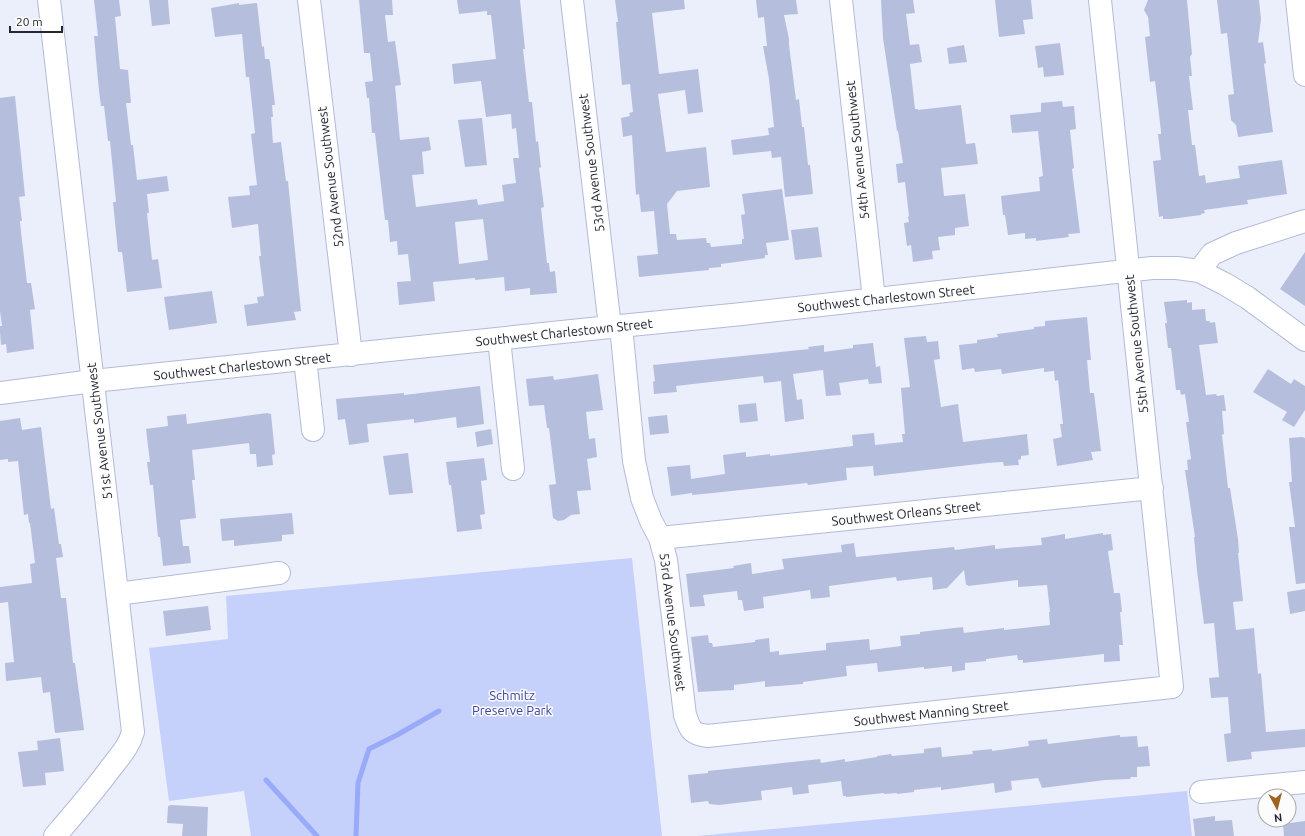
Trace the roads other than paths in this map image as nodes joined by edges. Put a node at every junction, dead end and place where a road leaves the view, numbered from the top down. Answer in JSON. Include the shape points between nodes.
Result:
{"nodes":[{"id":1,"x":49,"y":0,"type":"edge"},
{"id":2,"x":309,"y":0,"type":"edge"},
{"id":3,"x":572,"y":0,"type":"edge"},
{"id":4,"x":841,"y":0,"type":"edge"},
{"id":5,"x":1100,"y":0,"type":"edge"},
{"id":6,"x":1297,"y":0,"type":"edge"},
{"id":7,"x":1305,"y":75,"type":"edge"},
{"id":8,"x":1305,"y":221,"type":"edge"},
{"id":9,"x":1128,"y":270,"type":"junction"},
{"id":10,"x":1199,"y":271,"type":"junction"},
{"id":11,"x":874,"y":299,"type":"junction"},
{"id":12,"x":615,"y":326,"type":"junction"},
{"id":13,"x":499,"y":339,"type":"junction"},
{"id":14,"x":1305,"y":340,"type":"edge"},
{"id":15,"x":351,"y":355,"type":"junction"},
{"id":16,"x":305,"y":359,"type":"junction"},
{"id":17,"x":93,"y":381,"type":"junction"},
{"id":18,"x":0,"y":393,"type":"edge"},
{"id":19,"x":313,"y":430,"type":"dead end"},
{"id":20,"x":513,"y":469,"type":"dead end"},
{"id":21,"x":1152,"y":488,"type":"junction"},
{"id":22,"x":660,"y":538,"type":"junction"},
{"id":23,"x":278,"y":574,"type":"dead end"},
{"id":24,"x":117,"y":594,"type":"junction"},
{"id":25,"x":1172,"y":687,"type":"joint"},
{"id":26,"x":691,"y":731,"type":"joint"},
{"id":27,"x":1305,"y":782,"type":"edge"},
{"id":28,"x":1201,"y":792,"type":"dead end"},
{"id":29,"x":55,"y":836,"type":"edge"}],
"edges":[{"from":1,"to":17,"type":"street","name":"51st Avenue Southwest"},
{"from":2,"to":15,"type":"street","name":"52nd Avenue Southwest"},
{"from":3,"to":12,"type":"street","name":"53rd Avenue Southwest"},
{"from":4,"to":11,"type":"street","name":"54th Avenue Southwest"},
{"from":5,"to":9,"type":"street","name":"55th Avenue Southwest"},
{"from":6,"to":7,"type":"street"},
{"from":8,"to":10,"type":"street","via":[[1236,243],[1212,254]]},
{"from":9,"to":10,"type":"street","via":[[1177,268]]},
{"from":9,"to":11,"type":"street","name":"Southwest Charlestown Street"},
{"from":9,"to":21,"type":"street","name":"55th Avenue Southwest"},
{"from":10,"to":14,"type":"street","via":[[1242,294]]},
{"from":11,"to":12,"type":"street","name":"Southwest Charlestown Street"},
{"from":12,"to":13,"type":"street","name":"Southwest Charlestown Street"},
{"from":12,"to":22,"type":"street","name":"53rd Avenue Southwest","via":[[634,461],[642,498],[650,521]]},
{"from":13,"to":15,"type":"street","name":"Southwest Charlestown Street"},
{"from":13,"to":20,"type":"street"},
{"from":15,"to":16,"type":"street","name":"Southwest Charlestown Street"},
{"from":16,"to":17,"type":"street","name":"Southwest Charlestown Street"},
{"from":16,"to":19,"type":"street"},
{"from":17,"to":18,"type":"street","name":"Southwest Charlestown Street"},
{"from":17,"to":24,"type":"street","name":"51st Avenue Southwest"},
{"from":21,"to":22,"type":"street","name":"Southwest Orleans Street"},
{"from":21,"to":25,"type":"street","name":"55th Avenue Southwest"},
{"from":22,"to":26,"type":"street","name":"53rd Avenue Southwest","via":[[666,560],[684,715]]},
{"from":23,"to":24,"type":"street"},
{"from":24,"to":29,"type":"street","name":"51st Avenue Southwest","via":[[132,736],[100,782]]},
{"from":25,"to":26,"type":"street","name":"Southwest Manning Street","via":[[707,736]]},
{"from":27,"to":28,"type":"street"}]}
